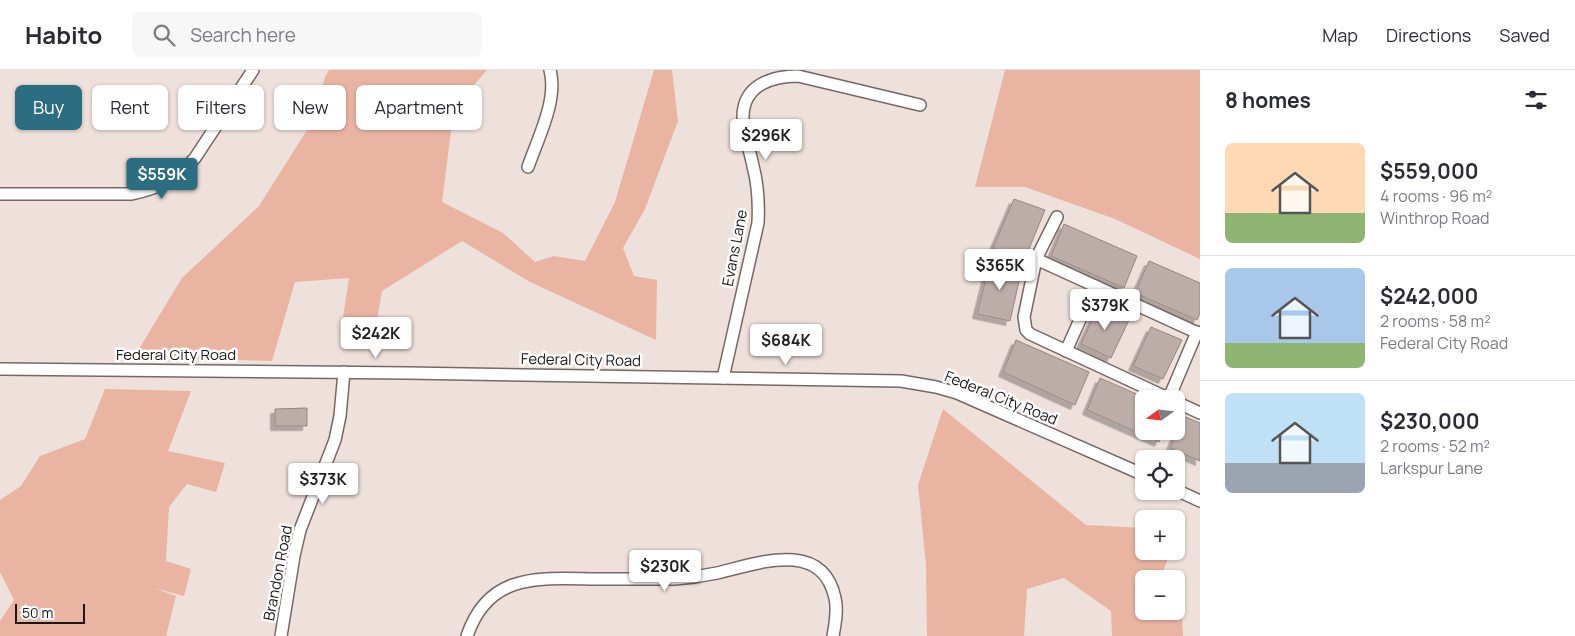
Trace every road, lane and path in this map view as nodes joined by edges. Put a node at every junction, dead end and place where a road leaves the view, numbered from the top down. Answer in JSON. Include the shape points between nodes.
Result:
{"nodes":[{"id":1,"x":253,"y":70,"type":"edge"},
{"id":2,"x":550,"y":70,"type":"edge"},
{"id":3,"x":920,"y":105,"type":"dead end"},
{"id":4,"x":528,"y":167,"type":"dead end"},
{"id":5,"x":0,"y":194,"type":"edge"},
{"id":6,"x":1057,"y":217,"type":"dead end"},
{"id":7,"x":1036,"y":259,"type":"junction"},
{"id":8,"x":1095,"y":286,"type":"junction"},
{"id":9,"x":1199,"y":333,"type":"edge"},
{"id":10,"x":1066,"y":351,"type":"junction"},
{"id":11,"x":0,"y":369,"type":"edge"},
{"id":12,"x":344,"y":372,"type":"junction"},
{"id":13,"x":723,"y":378,"type":"junction"},
{"id":14,"x":1150,"y":390,"type":"edge"},
{"id":15,"x":1173,"y":390,"type":"edge"},
{"id":16,"x":1185,"y":406,"type":"edge"},
{"id":17,"x":1200,"y":413,"type":"edge"},
{"id":18,"x":1135,"y":471,"type":"edge"},
{"id":19,"x":1185,"y":494,"type":"edge"},
{"id":20,"x":1200,"y":501,"type":"edge"},
{"id":21,"x":282,"y":636,"type":"edge"},
{"id":22,"x":467,"y":636,"type":"edge"},
{"id":23,"x":833,"y":636,"type":"edge"}],
"edges":[{"from":1,"to":5,"type":"street","via":[[195,158],[185,170],[160,186],[131,194]]},
{"from":2,"to":4,"type":"street","via":[[553,81],[550,102]]},
{"from":3,"to":13,"type":"street","name":"Evans Lane","via":[[798,76],[773,78],[750,95],[743,117],[758,192],[758,223]]},
{"from":6,"to":7,"type":"street"},
{"from":7,"to":8,"type":"street"},
{"from":7,"to":10,"type":"street","via":[[1024,317],[1026,330]]},
{"from":8,"to":9,"type":"street"},
{"from":8,"to":10,"type":"street"},
{"from":9,"to":15,"type":"street"},
{"from":10,"to":14,"type":"street"},
{"from":11,"to":12,"type":"street","name":"Federal City Road"},
{"from":12,"to":13,"type":"street","name":"Federal City Road"},
{"from":12,"to":21,"type":"street","name":"Brandon Road","via":[[335,440],[300,530]]},
{"from":13,"to":18,"type":"street","name":"Federal City Road","via":[[901,382],[936,387],[957,393]]},
{"from":16,"to":17,"type":"street"},
{"from":19,"to":20,"type":"street"},
{"from":22,"to":23,"type":"street","via":[[477,614],[495,594],[530,580],[675,579],[781,559],[802,561],[826,578],[836,598]]}]}
